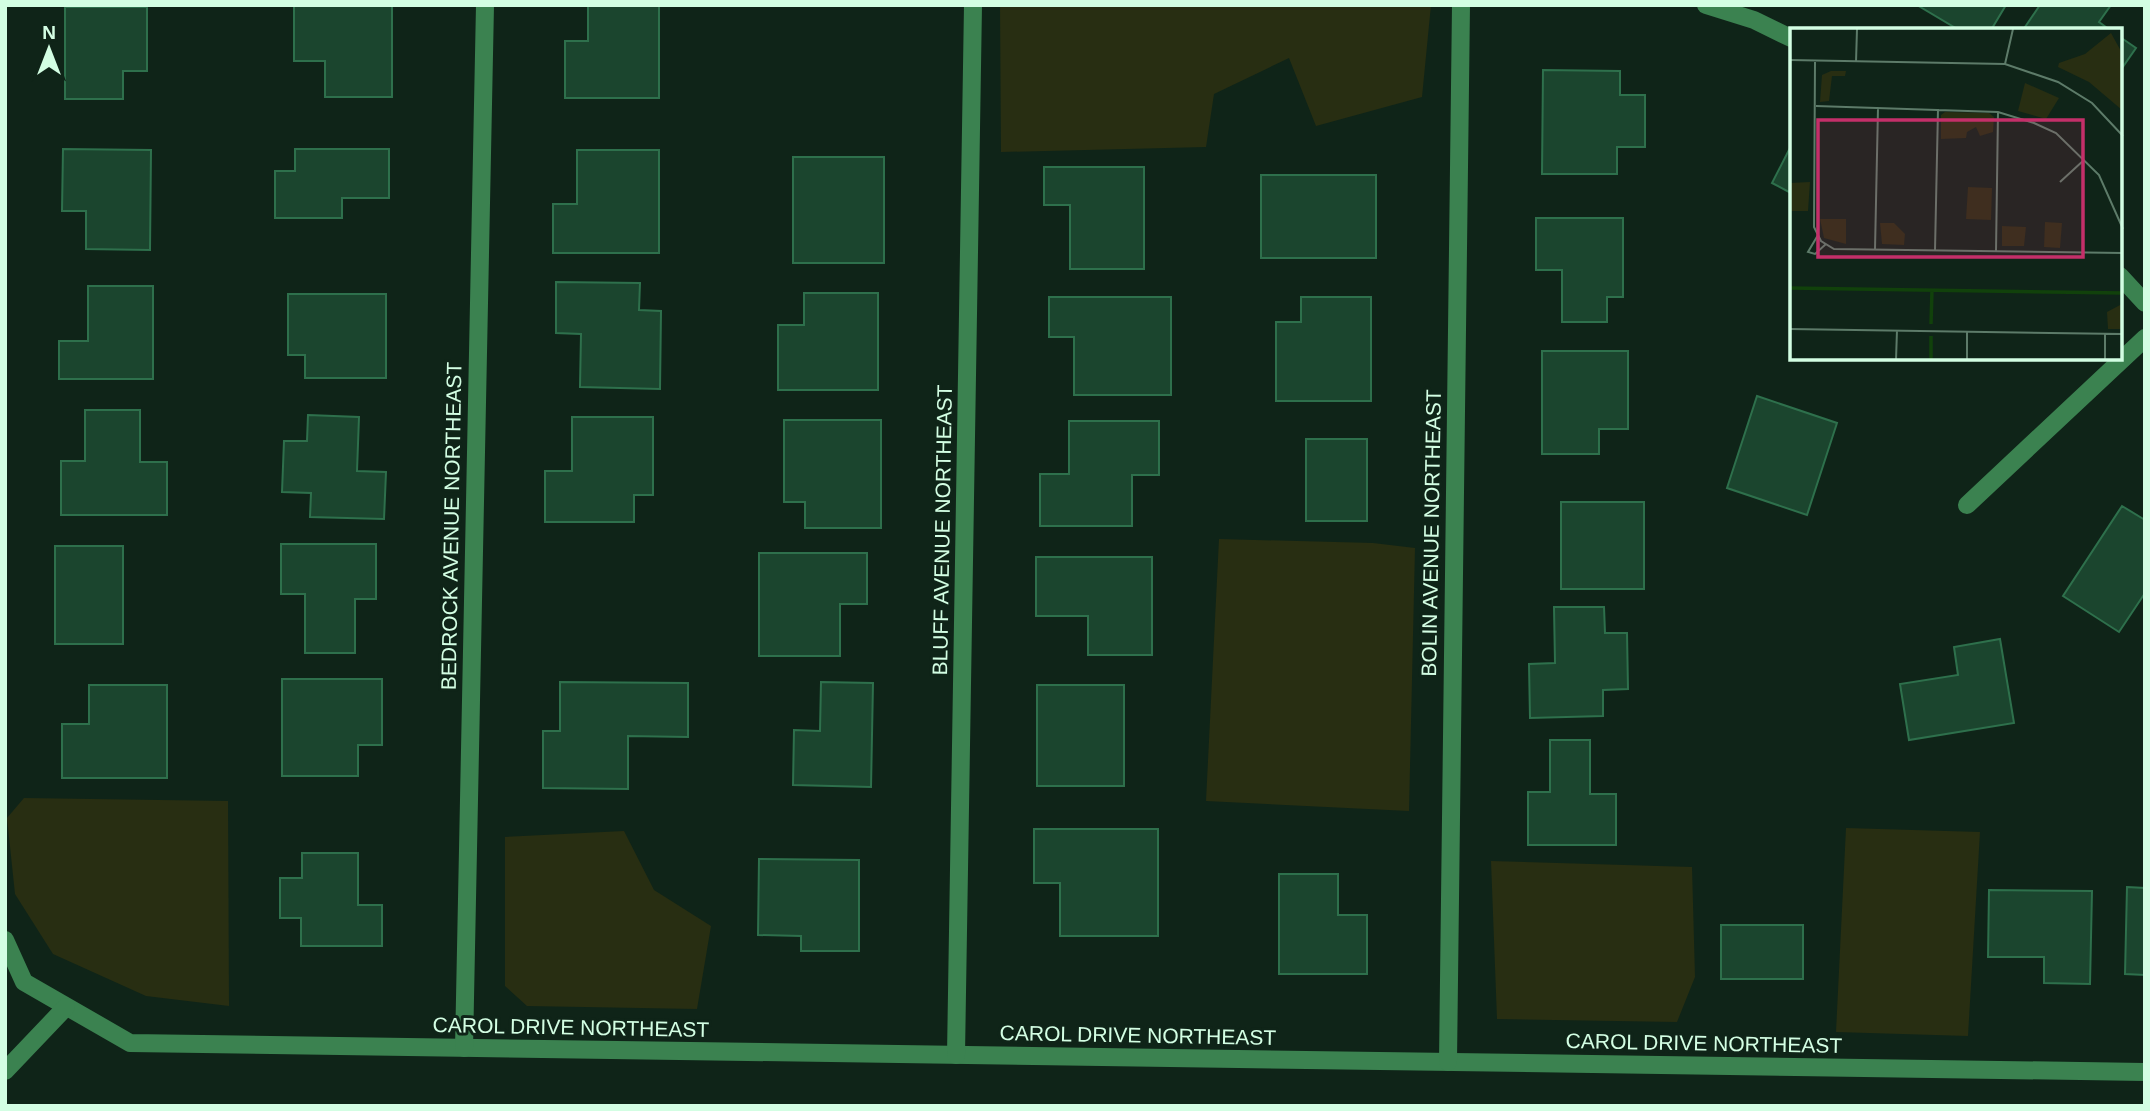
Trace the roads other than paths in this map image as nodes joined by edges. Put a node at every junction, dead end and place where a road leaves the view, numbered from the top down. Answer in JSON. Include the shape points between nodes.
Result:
{"nodes":[{"id":1,"x":485,"y":5,"type":"edge"},
{"id":2,"x":973,"y":5,"type":"edge"},
{"id":3,"x":1461,"y":5,"type":"edge"},
{"id":4,"x":1706,"y":5,"type":"edge"},
{"id":5,"x":1790,"y":38,"type":"edge"},
{"id":6,"x":2122,"y":278,"type":"edge"},
{"id":7,"x":2145,"y":303,"type":"edge"},
{"id":8,"x":2145,"y":338,"type":"edge"},
{"id":9,"x":2122,"y":360,"type":"edge"},
{"id":10,"x":2122,"y":360,"type":"edge"},
{"id":11,"x":1967,"y":505,"type":"dead end"},
{"id":12,"x":5,"y":940,"type":"edge"},
{"id":13,"x":66,"y":1007,"type":"junction"},
{"id":14,"x":464,"y":1048,"type":"junction"},
{"id":15,"x":956,"y":1055,"type":"junction"},
{"id":16,"x":1448,"y":1062,"type":"junction"},
{"id":17,"x":5,"y":1071,"type":"edge"},
{"id":18,"x":2145,"y":1072,"type":"edge"}],
"edges":[{"from":1,"to":14,"type":"street","name":"BEDROCK AVENUE NORTHEAST"},
{"from":2,"to":15,"type":"street","name":"BLUFF AVENUE NORTHEAST"},
{"from":3,"to":16,"type":"street","name":"BOLIN AVENUE NORTHEAST"},
{"from":4,"to":5,"type":"street"},
{"from":6,"to":7,"type":"street"},
{"from":8,"to":9,"type":"street"},
{"from":10,"to":11,"type":"street"},
{"from":12,"to":13,"type":"street","via":[[24,982]]},
{"from":13,"to":14,"type":"street","name":"CAROL DRIVE NORTHEAST","via":[[130,1043]]},
{"from":13,"to":17,"type":"street"},
{"from":14,"to":15,"type":"street","name":"CAROL DRIVE NORTHEAST"},
{"from":15,"to":16,"type":"street","name":"CAROL DRIVE NORTHEAST"},
{"from":16,"to":18,"type":"street","name":"CAROL DRIVE NORTHEAST"}]}
